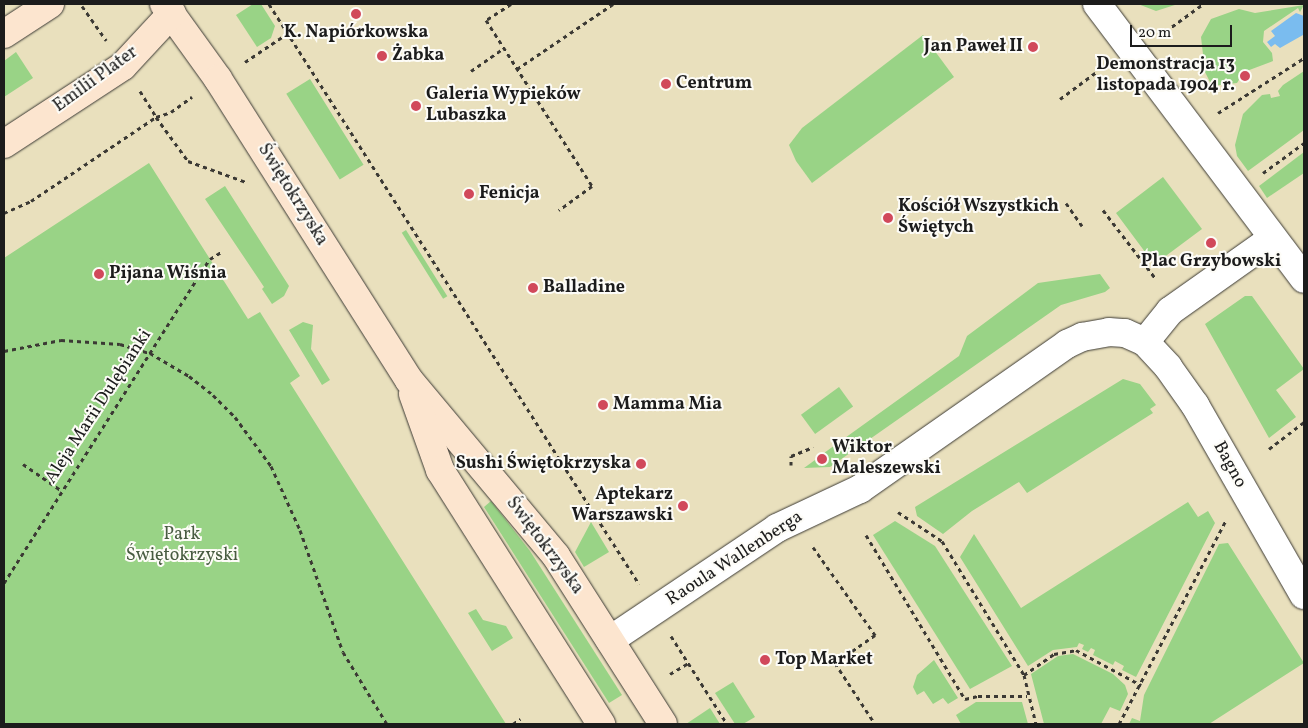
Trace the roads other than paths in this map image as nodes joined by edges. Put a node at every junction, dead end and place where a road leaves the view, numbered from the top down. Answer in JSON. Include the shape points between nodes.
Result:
{"nodes":[{"id":1,"x":50,"y":4,"type":"edge"},
{"id":2,"x":1097,"y":4,"type":"edge"},
{"id":3,"x":171,"y":6,"type":"edge"},
{"id":4,"x":4,"y":34,"type":"edge"},
{"id":5,"x":4,"y":144,"type":"edge"},
{"id":6,"x":1272,"y":238,"type":"junction"},
{"id":7,"x":1304,"y":279,"type":"edge"},
{"id":8,"x":1145,"y":342,"type":"junction"},
{"id":9,"x":409,"y":380,"type":"junction"},
{"id":10,"x":1304,"y":595,"type":"edge"},
{"id":11,"x":610,"y":640,"type":"junction"},
{"id":12,"x":601,"y":724,"type":"edge"},
{"id":13,"x":663,"y":724,"type":"edge"}],
"edges":[{"from":1,"to":4,"type":"street"},
{"from":2,"to":6,"type":"street"},
{"from":3,"to":5,"type":"street","name":"Emilii Plater","via":[[123,66]]},
{"from":3,"to":9,"type":"street","name":"Świętokrzyska"},
{"from":6,"to":7,"type":"street"},
{"from":6,"to":8,"type":"street","via":[[1170,311]]},
{"from":8,"to":10,"type":"street","name":"Bagno","via":[[1195,405]]},
{"from":8,"to":11,"type":"street","name":"Raoula Wallenberga","via":[[1125,333],[1109,332],[1074,340],[855,491],[777,528]]},
{"from":9,"to":11,"type":"street","name":"Świętokrzyska","via":[[556,556]]},
{"from":9,"to":12,"type":"street","name":"Świętokrzyska","via":[[440,470]]},
{"from":11,"to":13,"type":"street","name":"Świętokrzyska"}]}
